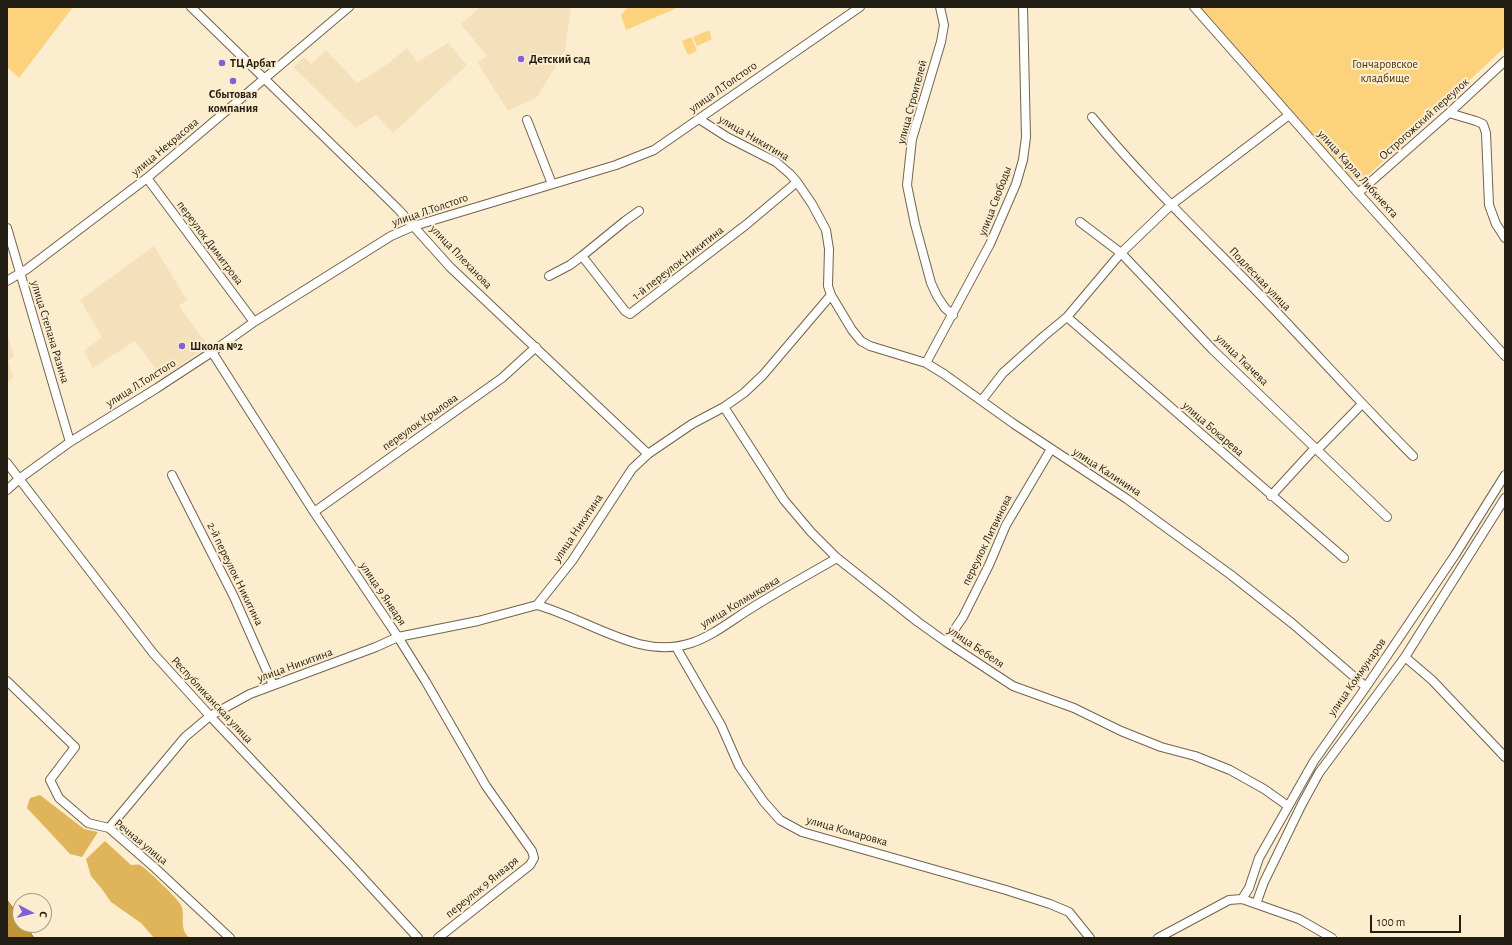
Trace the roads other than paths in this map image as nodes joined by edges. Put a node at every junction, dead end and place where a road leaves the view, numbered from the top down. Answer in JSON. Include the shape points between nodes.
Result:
{"nodes":[{"id":1,"x":191,"y":7,"type":"edge"},
{"id":2,"x":349,"y":7,"type":"edge"},
{"id":3,"x":860,"y":7,"type":"edge"},
{"id":4,"x":940,"y":7,"type":"edge"},
{"id":5,"x":1023,"y":7,"type":"edge"},
{"id":6,"x":1194,"y":7,"type":"edge"},
{"id":7,"x":1505,"y":61,"type":"edge"},
{"id":8,"x":265,"y":79,"type":"junction"},
{"id":9,"x":1448,"y":113,"type":"junction"},
{"id":10,"x":1289,"y":115,"type":"junction"},
{"id":11,"x":1092,"y":117,"type":"dead end"},
{"id":12,"x":699,"y":119,"type":"junction"},
{"id":13,"x":527,"y":120,"type":"dead end"},
{"id":14,"x":147,"y":178,"type":"junction"},
{"id":15,"x":797,"y":182,"type":"junction"},
{"id":16,"x":552,"y":184,"type":"junction"},
{"id":17,"x":1358,"y":193,"type":"junction"},
{"id":18,"x":1171,"y":205,"type":"junction"},
{"id":19,"x":640,"y":211,"type":"dead end"},
{"id":20,"x":1080,"y":222,"type":"dead end"},
{"id":21,"x":414,"y":226,"type":"junction"},
{"id":22,"x":7,"y":228,"type":"edge"},
{"id":23,"x":1505,"y":238,"type":"edge"},
{"id":24,"x":1121,"y":253,"type":"junction"},
{"id":25,"x":582,"y":256,"type":"junction"},
{"id":26,"x":20,"y":273,"type":"junction"},
{"id":27,"x":549,"y":276,"type":"dead end"},
{"id":28,"x":7,"y":282,"type":"edge"},
{"id":29,"x":831,"y":295,"type":"junction"},
{"id":30,"x":952,"y":315,"type":"junction"},
{"id":31,"x":1067,"y":317,"type":"junction"},
{"id":32,"x":254,"y":322,"type":"junction"},
{"id":33,"x":536,"y":347,"type":"junction"},
{"id":34,"x":212,"y":352,"type":"junction"},
{"id":35,"x":1505,"y":356,"type":"edge"},
{"id":36,"x":926,"y":363,"type":"junction"},
{"id":37,"x":982,"y":400,"type":"junction"},
{"id":38,"x":1362,"y":404,"type":"junction"},
{"id":39,"x":724,"y":407,"type":"junction"},
{"id":40,"x":70,"y":442,"type":"junction"},
{"id":41,"x":1051,"y":449,"type":"junction"},
{"id":42,"x":1316,"y":449,"type":"junction"},
{"id":43,"x":648,"y":454,"type":"junction"},
{"id":44,"x":1413,"y":456,"type":"dead end"},
{"id":45,"x":7,"y":463,"type":"edge"},
{"id":46,"x":172,"y":475,"type":"dead end"},
{"id":47,"x":1505,"y":475,"type":"edge"},
{"id":48,"x":19,"y":479,"type":"junction"},
{"id":49,"x":7,"y":490,"type":"edge"},
{"id":50,"x":1271,"y":496,"type":"junction"},
{"id":51,"x":1505,"y":498,"type":"edge"},
{"id":52,"x":314,"y":512,"type":"junction"},
{"id":53,"x":1387,"y":516,"type":"dead end"},
{"id":54,"x":837,"y":558,"type":"junction"},
{"id":55,"x":1344,"y":558,"type":"dead end"},
{"id":56,"x":537,"y":605,"type":"junction"},
{"id":57,"x":398,"y":637,"type":"junction"},
{"id":58,"x":946,"y":642,"type":"junction"},
{"id":59,"x":676,"y":647,"type":"junction"},
{"id":60,"x":1405,"y":657,"type":"junction"},
{"id":61,"x":7,"y":681,"type":"edge"},
{"id":62,"x":273,"y":685,"type":"junction"},
{"id":63,"x":1366,"y":686,"type":"junction"},
{"id":64,"x":210,"y":716,"type":"junction"},
{"id":65,"x":1505,"y":757,"type":"edge"},
{"id":66,"x":1288,"y":806,"type":"junction"},
{"id":67,"x":109,"y":828,"type":"junction"},
{"id":68,"x":532,"y":851,"type":"joint"},
{"id":69,"x":1242,"y":900,"type":"junction"},
{"id":70,"x":1256,"y":904,"type":"junction"},
{"id":71,"x":230,"y":938,"type":"edge"},
{"id":72,"x":418,"y":938,"type":"edge"},
{"id":73,"x":438,"y":938,"type":"edge"},
{"id":74,"x":1090,"y":938,"type":"edge"},
{"id":75,"x":1158,"y":938,"type":"edge"},
{"id":76,"x":1332,"y":938,"type":"edge"}],
"edges":[{"from":1,"to":8,"type":"street","name":"улица Плеханова"},
{"from":2,"to":8,"type":"street","name":"улица Некрасова"},
{"from":3,"to":12,"type":"street","name":"улица Л.Толстого"},
{"from":4,"to":30,"type":"street","name":"улица Строителей","via":[[944,25],[912,139],[907,185],[931,282],[937,296]]},
{"from":5,"to":30,"type":"street","name":"улица Свободы","via":[[1026,137],[1023,160],[1016,184],[990,244]]},
{"from":6,"to":10,"type":"street","name":"улица Карла Либкнехта"},
{"from":7,"to":9,"type":"street","name":"Острогожский переулок"},
{"from":8,"to":14,"type":"street","name":"улица Некрасова"},
{"from":8,"to":21,"type":"street","name":"улица Плеханова"},
{"from":9,"to":17,"type":"street","name":"Острогожский переулок"},
{"from":9,"to":23,"type":"street","via":[[1482,124],[1486,133],[1489,205]]},
{"from":10,"to":17,"type":"street","name":"улица Карла Либкнехта"},
{"from":10,"to":18,"type":"street"},
{"from":11,"to":18,"type":"street","name":"Подлесная улица","via":[[1133,166]]},
{"from":12,"to":15,"type":"street","name":"улица Никитина","via":[[727,137],[776,162]]},
{"from":12,"to":16,"type":"street","name":"улица Л.Толстого","via":[[654,150],[616,165]]},
{"from":13,"to":16,"type":"street"},
{"from":14,"to":26,"type":"street","name":"улица Некрасова"},
{"from":14,"to":32,"type":"street","name":"переулок Димитрова"},
{"from":15,"to":25,"type":"street","name":"1-й переулок Никитина","via":[[630,314]]},
{"from":15,"to":29,"type":"street","name":"улица Никитина","via":[[826,230],[829,249],[828,286]]},
{"from":16,"to":21,"type":"street","name":"улица Л.Толстого"},
{"from":17,"to":35,"type":"street","name":"улица Карла Либкнехта"},
{"from":18,"to":24,"type":"street"},
{"from":18,"to":38,"type":"street","name":"Подлесная улица"},
{"from":19,"to":25,"type":"street"},
{"from":20,"to":24,"type":"street","name":"улица Ткачева"},
{"from":21,"to":32,"type":"street","name":"улица Л.Толстого","via":[[370,248]]},
{"from":21,"to":33,"type":"street","name":"улица Плеханова","via":[[450,267]]},
{"from":22,"to":26,"type":"street","name":"улица Степана Разина"},
{"from":24,"to":31,"type":"street"},
{"from":24,"to":42,"type":"street","name":"улица Ткачева","via":[[1213,350]]},
{"from":25,"to":27,"type":"street"},
{"from":26,"to":28,"type":"street","name":"улица Некрасова"},
{"from":26,"to":40,"type":"street","name":"улица Степана Разина"},
{"from":29,"to":36,"type":"street","name":"улица Калинина","via":[[861,341]]},
{"from":29,"to":39,"type":"street","name":"улица Никитина","via":[[763,375]]},
{"from":30,"to":36,"type":"street","name":"улица Свободы"},
{"from":31,"to":37,"type":"street","via":[[1003,373]]},
{"from":31,"to":50,"type":"street","name":"улица Бокарева"},
{"from":32,"to":34,"type":"street","name":"улица Л.Толстого"},
{"from":33,"to":43,"type":"street","name":"улица Плеханова"},
{"from":33,"to":52,"type":"street","name":"переулок Крылова","via":[[502,378]]},
{"from":34,"to":40,"type":"street","name":"улица Л.Толстого"},
{"from":34,"to":52,"type":"street","name":"улица 9 Января"},
{"from":36,"to":37,"type":"street","name":"улица Калинина"},
{"from":37,"to":41,"type":"street","name":"улица Калинина"},
{"from":38,"to":42,"type":"street"},
{"from":38,"to":44,"type":"street","name":"Подлесная улица"},
{"from":39,"to":43,"type":"street","name":"улица Никитина","via":[[692,424]]},
{"from":39,"to":54,"type":"street","name":"улица Бебеля","via":[[784,500]]},
{"from":40,"to":48,"type":"street","name":"улица Л.Толстого"},
{"from":41,"to":58,"type":"street","name":"переулок Литвинова","via":[[1006,525],[963,617]]},
{"from":41,"to":63,"type":"street","name":"улица Калинина","via":[[1127,499],[1231,575]]},
{"from":42,"to":50,"type":"street"},
{"from":42,"to":53,"type":"street","name":"улица Ткачева"},
{"from":43,"to":56,"type":"street","name":"улица Никитина","via":[[632,469],[572,561]]},
{"from":45,"to":48,"type":"street","name":"Республиканская улица"},
{"from":46,"to":62,"type":"street","name":"2-й переулок Никитина","via":[[234,597]]},
{"from":47,"to":63,"type":"street","name":"улица Коммунаров","via":[[1455,555]]},
{"from":48,"to":49,"type":"street","name":"улица Л.Толстого"},
{"from":48,"to":64,"type":"street","name":"Республиканская улица","via":[[153,653]]},
{"from":50,"to":55,"type":"street","name":"улица Бокарева"},
{"from":51,"to":60,"type":"street"},
{"from":52,"to":57,"type":"street","name":"улица 9 Января"},
{"from":54,"to":58,"type":"street","name":"улица Бебеля"},
{"from":54,"to":59,"type":"street","name":"улица Колмыковка","via":[[757,604],[710,635]]},
{"from":56,"to":57,"type":"street","name":"улица Никитина","via":[[478,621]]},
{"from":56,"to":59,"type":"street","name":"улица Колмыковка","via":[[628,641]]},
{"from":57,"to":62,"type":"street","name":"улица Никитина"},
{"from":57,"to":68,"type":"street","name":"улица 9 Января","via":[[486,786]]},
{"from":58,"to":66,"type":"street","name":"улица Бебеля","via":[[1014,686],[1074,708],[1121,731],[1230,770]]},
{"from":59,"to":74,"type":"street","name":"улица Комаровка","via":[[721,725],[739,766],[780,820],[802,832],[1006,890],[1069,912]]},
{"from":60,"to":65,"type":"street","via":[[1432,680]]},
{"from":60,"to":70,"type":"street","via":[[1319,773],[1267,875]]},
{"from":61,"to":67,"type":"street","name":"Речная улица","via":[[75,747],[50,780],[59,798],[88,823]]},
{"from":62,"to":64,"type":"street","name":"улица Никитина","via":[[250,694]]},
{"from":63,"to":66,"type":"street","name":"улица Коммунаров","via":[[1314,760]]},
{"from":64,"to":67,"type":"street","name":"улица Никитина","via":[[186,737]]},
{"from":64,"to":72,"type":"street","name":"Республиканская улица"},
{"from":66,"to":69,"type":"street","name":"улица Коммунаров","via":[[1259,858]]},
{"from":67,"to":71,"type":"street","name":"Речная улица","via":[[156,868]]},
{"from":68,"to":73,"type":"street","name":"переулок 9 Января","via":[[534,858],[530,865]]},
{"from":69,"to":70,"type":"street"},
{"from":69,"to":75,"type":"street","via":[[1229,900]]},
{"from":70,"to":76,"type":"street","via":[[1299,919]]}]}
